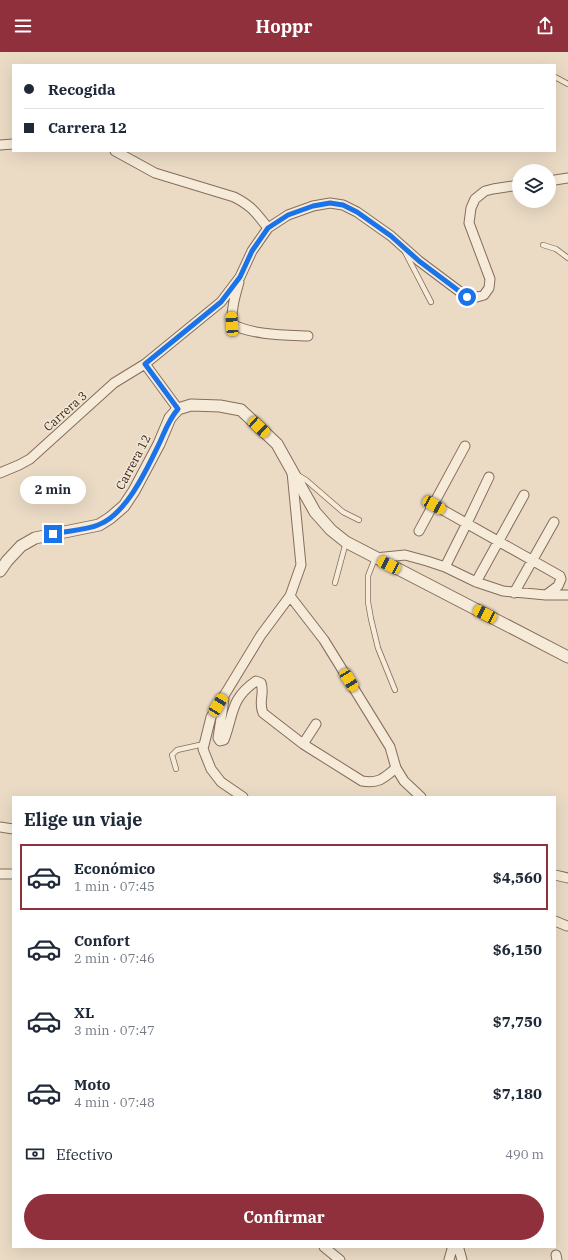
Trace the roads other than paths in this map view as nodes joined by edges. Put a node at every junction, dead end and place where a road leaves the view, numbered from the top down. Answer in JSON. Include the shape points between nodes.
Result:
{"nodes":[{"id":1,"x":556,"y":78,"type":"edge"},
{"id":2,"x":568,"y":84,"type":"edge"},
{"id":3,"x":12,"y":144,"type":"edge"},
{"id":4,"x":0,"y":145,"type":"edge"},
{"id":5,"x":117,"y":152,"type":"edge"},
{"id":6,"x":568,"y":178,"type":"edge"},
{"id":7,"x":556,"y":180,"type":"edge"},
{"id":8,"x":512,"y":186,"type":"edge"},
{"id":9,"x":268,"y":228,"type":"junction"},
{"id":10,"x":401,"y":245,"type":"junction"},
{"id":11,"x":543,"y":245,"type":"dead end"},
{"id":12,"x":568,"y":258,"type":"edge"},
{"id":13,"x":240,"y":277,"type":"junction"},
{"id":14,"x":431,"y":302,"type":"dead end"},
{"id":15,"x":308,"y":336,"type":"dead end"},
{"id":16,"x":145,"y":364,"type":"junction"},
{"id":17,"x":178,"y":409,"type":"junction"},
{"id":18,"x":466,"y":446,"type":"dead end"},
{"id":19,"x":292,"y":471,"type":"junction"},
{"id":20,"x":0,"y":473,"type":"edge"},
{"id":21,"x":489,"y":477,"type":"dead end"},
{"id":22,"x":524,"y":496,"type":"dead end"},
{"id":23,"x":434,"y":505,"type":"junction"},
{"id":24,"x":359,"y":520,"type":"dead end"},
{"id":25,"x":554,"y":522,"type":"dead end"},
{"id":26,"x":467,"y":523,"type":"junction"},
{"id":27,"x":419,"y":531,"type":"dead end"},
{"id":28,"x":499,"y":541,"type":"junction"},
{"id":29,"x":346,"y":542,"type":"junction"},
{"id":30,"x":375,"y":558,"type":"junction"},
{"id":31,"x":3,"y":560,"type":"edge"},
{"id":32,"x":534,"y":560,"type":"junction"},
{"id":33,"x":444,"y":567,"type":"junction"},
{"id":34,"x":0,"y":571,"type":"edge"},
{"id":35,"x":476,"y":582,"type":"junction"},
{"id":36,"x":335,"y":583,"type":"dead end"},
{"id":37,"x":514,"y":593,"type":"junction"},
{"id":38,"x":546,"y":595,"type":"junction"},
{"id":39,"x":568,"y":595,"type":"edge"},
{"id":40,"x":290,"y":596,"type":"junction"},
{"id":41,"x":568,"y":657,"type":"edge"},
{"id":42,"x":395,"y":690,"type":"dead end"},
{"id":43,"x":225,"y":694,"type":"junction"},
{"id":44,"x":316,"y":724,"type":"dead end"},
{"id":45,"x":204,"y":744,"type":"junction"},
{"id":46,"x":303,"y":744,"type":"junction"},
{"id":47,"x":396,"y":768,"type":"junction"},
{"id":48,"x":176,"y":769,"type":"dead end"},
{"id":49,"x":237,"y":796,"type":"edge"},
{"id":50,"x":420,"y":796,"type":"edge"},
{"id":51,"x":0,"y":827,"type":"edge"},
{"id":52,"x":12,"y":829,"type":"edge"},
{"id":53,"x":0,"y":874,"type":"edge"},
{"id":54,"x":12,"y":874,"type":"edge"},
{"id":55,"x":556,"y":875,"type":"edge"},
{"id":56,"x":568,"y":878,"type":"edge"},
{"id":57,"x":556,"y":921,"type":"edge"},
{"id":58,"x":567,"y":926,"type":"dead end"},
{"id":59,"x":325,"y":1248,"type":"edge"},
{"id":60,"x":454,"y":1248,"type":"edge"},
{"id":61,"x":457,"y":1248,"type":"edge"},
{"id":62,"x":340,"y":1260,"type":"edge"},
{"id":63,"x":449,"y":1260,"type":"edge"},
{"id":64,"x":462,"y":1260,"type":"edge"}],
"edges":[{"from":1,"to":2,"type":"lane"},
{"from":3,"to":4,"type":"street"},
{"from":5,"to":9,"type":"street","via":[[156,173],[246,203]]},
{"from":6,"to":7,"type":"street"},
{"from":8,"to":10,"type":"street","via":[[485,191],[475,199],[471,208],[469,223],[490,279],[489,288],[484,295],[467,297]]},
{"from":9,"to":10,"type":"street","via":[[288,215],[330,203],[343,205],[357,212]]},
{"from":9,"to":13,"type":"street","via":[[252,251]]},
{"from":10,"to":14,"type":"lane"},
{"from":11,"to":12,"type":"lane","via":[[556,249]]},
{"from":13,"to":15,"type":"street","via":[[231,316],[232,324],[238,328],[272,334]]},
{"from":13,"to":16,"type":"street","name":"Carrera 3","via":[[221,302]]},
{"from":16,"to":17,"type":"street"},
{"from":16,"to":20,"type":"street","name":"Carrera 3","via":[[114,382],[30,459]]},
{"from":17,"to":19,"type":"street","via":[[191,405],[241,410],[277,444]]},
{"from":17,"to":31,"type":"street","name":"Carrera 12","via":[[170,418],[124,506],[99,525],[35,538]]},
{"from":18,"to":23,"type":"street"},
{"from":19,"to":24,"type":"lane","via":[[343,512]]},
{"from":19,"to":29,"type":"street","via":[[315,512]]},
{"from":19,"to":40,"type":"street","via":[[301,565]]},
{"from":21,"to":26,"type":"street"},
{"from":22,"to":28,"type":"street"},
{"from":23,"to":26,"type":"street"},
{"from":23,"to":27,"type":"street"},
{"from":25,"to":32,"type":"street"},
{"from":26,"to":28,"type":"street"},
{"from":26,"to":33,"type":"street"},
{"from":28,"to":32,"type":"street"},
{"from":28,"to":35,"type":"street"},
{"from":29,"to":30,"type":"street"},
{"from":29,"to":36,"type":"lane"},
{"from":30,"to":33,"type":"street","via":[[404,555]]},
{"from":30,"to":41,"type":"street"},
{"from":30,"to":42,"type":"lane","via":[[368,576],[368,602],[378,648]]},
{"from":31,"to":34,"type":"street","name":"Carrera 12"},
{"from":32,"to":37,"type":"street"},
{"from":32,"to":38,"type":"street","via":[[560,576],[558,586]]},
{"from":33,"to":35,"type":"street"},
{"from":35,"to":37,"type":"street"},
{"from":37,"to":38,"type":"street"},
{"from":38,"to":39,"type":"street"},
{"from":40,"to":43,"type":"street","via":[[261,635]]},
{"from":40,"to":47,"type":"street","via":[[324,640],[378,727],[390,747]]},
{"from":43,"to":45,"type":"street","via":[[211,717]]},
{"from":43,"to":46,"type":"street","via":[[218,738],[220,741],[224,740],[239,696],[256,682],[261,683],[263,688],[260,706],[263,713]]},
{"from":44,"to":46,"type":"street"},
{"from":45,"to":48,"type":"lane","via":[[177,750],[172,756]]},
{"from":45,"to":49,"type":"street","via":[[203,749],[211,769]]},
{"from":46,"to":47,"type":"street","via":[[362,782],[381,780]]},
{"from":47,"to":50,"type":"street","via":[[404,781]]},
{"from":51,"to":52,"type":"street"},
{"from":53,"to":54,"type":"street"},
{"from":55,"to":56,"type":"street"},
{"from":57,"to":58,"type":"street"},
{"from":59,"to":62,"type":"street"},
{"from":60,"to":63,"type":"street"},
{"from":61,"to":64,"type":"street"}]}
